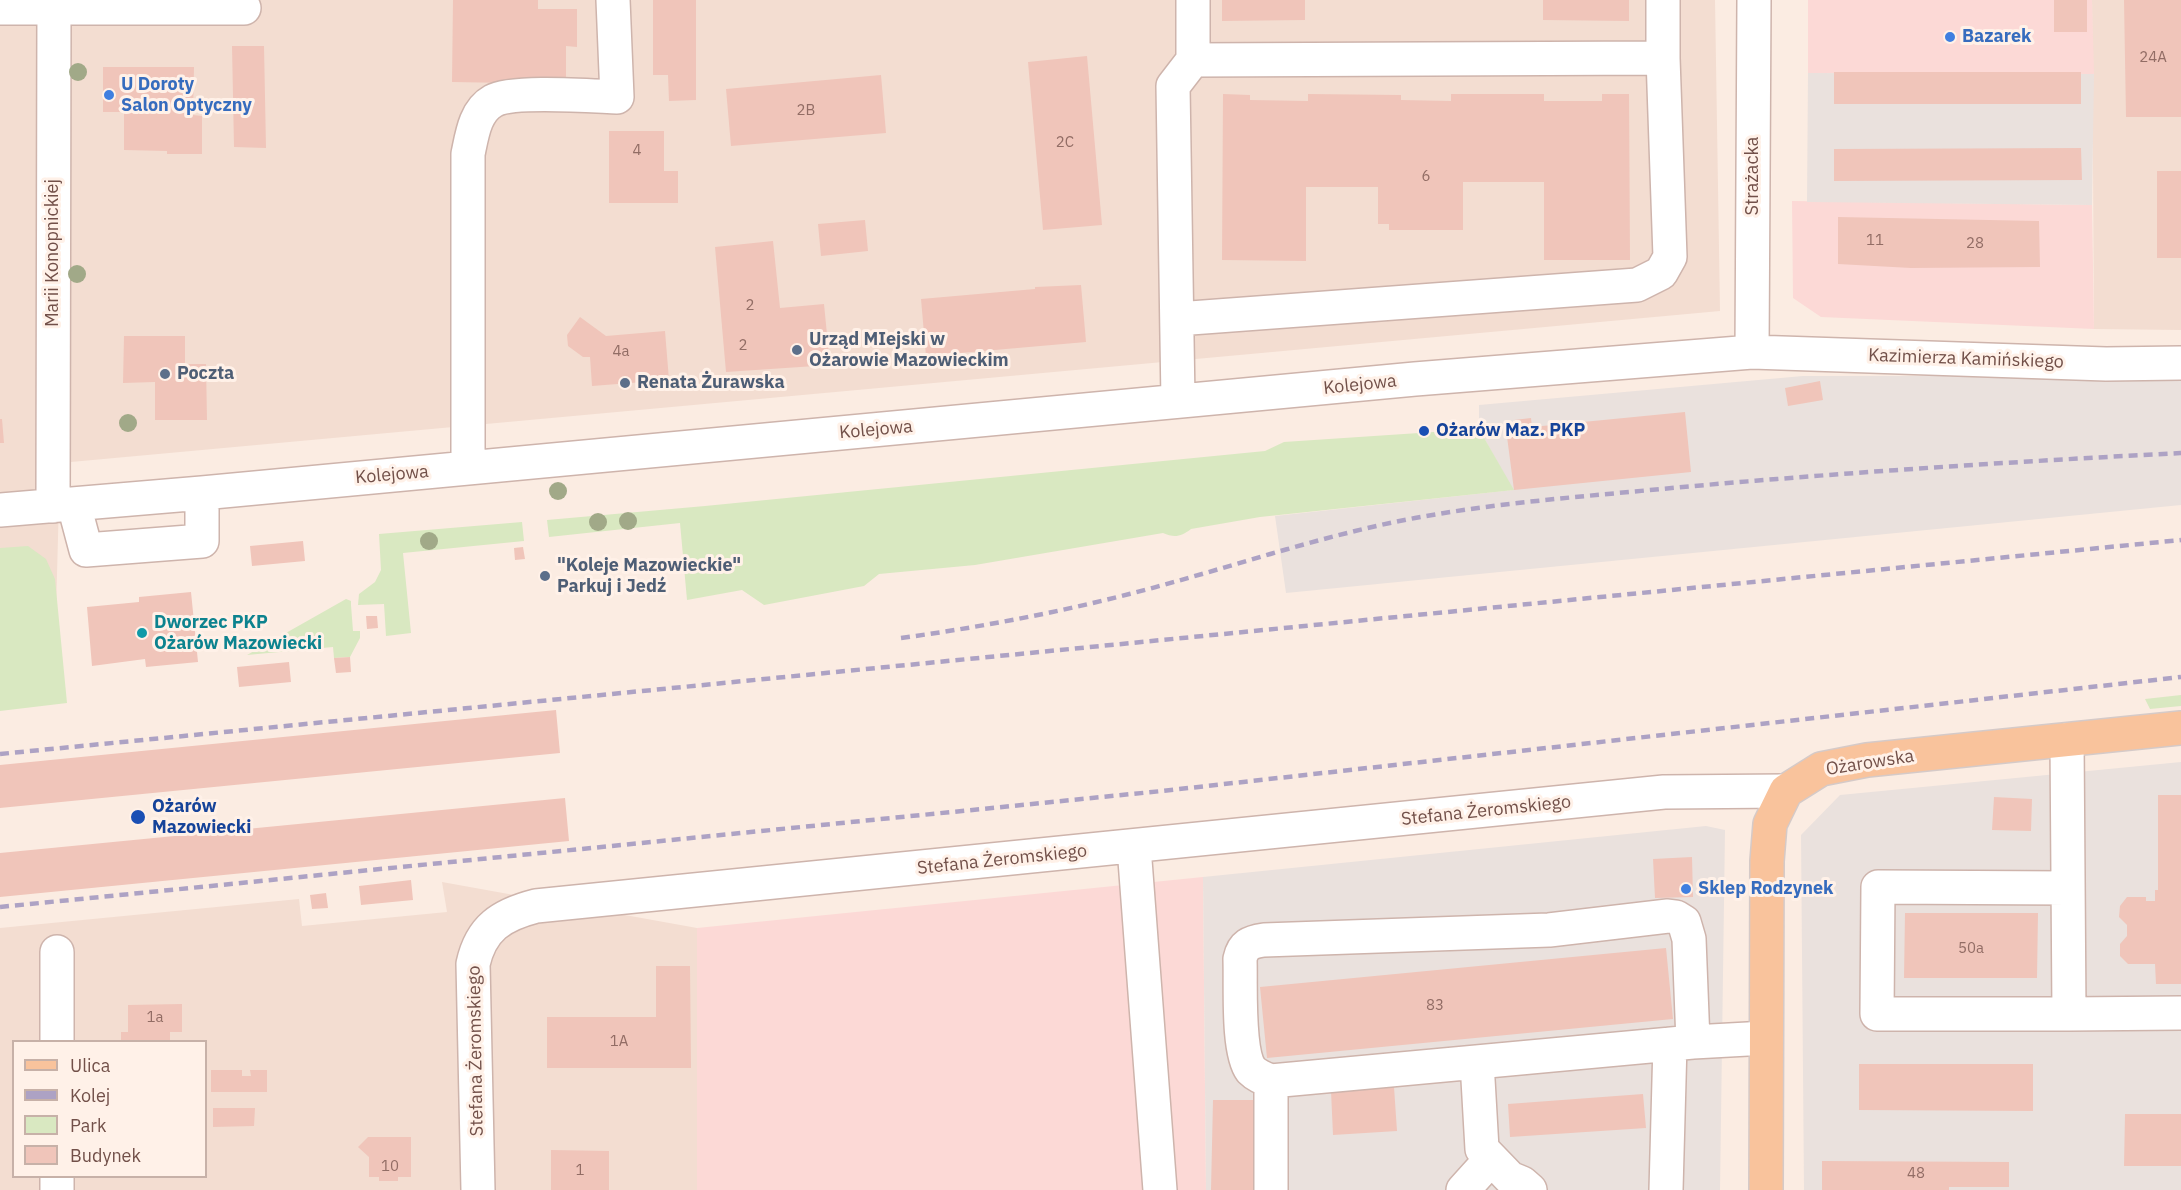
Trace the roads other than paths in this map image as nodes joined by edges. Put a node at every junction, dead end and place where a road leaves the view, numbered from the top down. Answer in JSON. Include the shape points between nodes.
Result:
{"nodes":[{"id":1,"x":613,"y":0,"type":"edge"},
{"id":2,"x":1193,"y":0,"type":"edge"},
{"id":3,"x":1663,"y":0,"type":"edge"},
{"id":4,"x":1755,"y":0,"type":"edge"},
{"id":5,"x":54,"y":3,"type":"edge"},
{"id":6,"x":0,"y":8,"type":"edge"},
{"id":7,"x":244,"y":8,"type":"dead end"},
{"id":8,"x":1663,"y":58,"type":"junction"},
{"id":9,"x":1193,"y":60,"type":"junction"},
{"id":10,"x":1177,"y":319,"type":"junction"},
{"id":11,"x":1752,"y":352,"type":"junction"},
{"id":12,"x":2181,"y":363,"type":"edge"},
{"id":13,"x":1178,"y":401,"type":"junction"},
{"id":14,"x":468,"y":468,"type":"junction"},
{"id":15,"x":202,"y":493,"type":"junction"},
{"id":16,"x":63,"y":505,"type":"junction"},
{"id":17,"x":0,"y":510,"type":"edge"},
{"id":18,"x":2181,"y":728,"type":"edge"},
{"id":19,"x":2067,"y":740,"type":"junction"},
{"id":20,"x":1786,"y":791,"type":"junction"},
{"id":21,"x":1134,"y":847,"type":"junction"},
{"id":22,"x":2068,"y":888,"type":"junction"},
{"id":23,"x":57,"y":952,"type":"dead end"},
{"id":24,"x":2181,"y":1013,"type":"edge"},
{"id":25,"x":2069,"y":1014,"type":"junction"},
{"id":26,"x":1766,"y":1038,"type":"junction"},
{"id":27,"x":57,"y":1040,"type":"edge"},
{"id":28,"x":1681,"y":1043,"type":"junction"},
{"id":29,"x":1477,"y":1062,"type":"junction"},
{"id":30,"x":1271,"y":1081,"type":"junction"},
{"id":31,"x":1491,"y":1159,"type":"junction"},
{"id":32,"x":478,"y":1190,"type":"edge"},
{"id":33,"x":1160,"y":1190,"type":"edge"},
{"id":34,"x":1271,"y":1190,"type":"edge"},
{"id":35,"x":1463,"y":1190,"type":"edge"},
{"id":36,"x":1530,"y":1190,"type":"edge"},
{"id":37,"x":1666,"y":1190,"type":"edge"},
{"id":38,"x":1766,"y":1190,"type":"edge"}],
"edges":[{"from":1,"to":14,"type":"street","via":[[617,97],[511,96],[492,102],[475,122],[468,154]]},
{"from":2,"to":9,"type":"street"},
{"from":3,"to":8,"type":"street"},
{"from":4,"to":11,"type":"street","name":"Strażacka"},
{"from":5,"to":6,"type":"street"},
{"from":5,"to":7,"type":"street"},
{"from":5,"to":16,"type":"street","name":"Marii Konopnickiej"},
{"from":8,"to":9,"type":"street"},
{"from":8,"to":10,"type":"street","via":[[1670,256],[1661,273],[1637,285]]},
{"from":9,"to":10,"type":"street","via":[[1173,86]]},
{"from":10,"to":13,"type":"street"},
{"from":11,"to":12,"type":"street","name":"Kazimierza Kamińskiego"},
{"from":11,"to":13,"type":"street","name":"Kolejowa"},
{"from":13,"to":14,"type":"street","name":"Kolejowa"},
{"from":14,"to":15,"type":"street","name":"Kolejowa"},
{"from":15,"to":16,"type":"street","name":"Kolejowa"},
{"from":15,"to":16,"type":"street","name":"Marii Konopnickiej","via":[[202,541],[86,550]]},
{"from":16,"to":17,"type":"street","name":"Kolejowa"},
{"from":18,"to":19,"type":"main road","name":"Ożarowska"},
{"from":19,"to":20,"type":"main road","name":"Ożarowska","via":[[1867,760],[1821,770]]},
{"from":19,"to":22,"type":"street"},
{"from":20,"to":21,"type":"street","name":"Stefana Żeromskiego","via":[[1664,792]]},
{"from":20,"to":26,"type":"main road","via":[[1770,824],[1767,861]]},
{"from":21,"to":32,"type":"street","name":"Stefana Żeromskiego","via":[[536,906],[508,915],[486,932],[473,964]]},
{"from":21,"to":33,"type":"street"},
{"from":22,"to":25,"type":"street"},
{"from":22,"to":25,"type":"street","via":[[1878,887],[1877,1014]]},
{"from":23,"to":27,"type":"street"},
{"from":24,"to":25,"type":"street"},
{"from":26,"to":28,"type":"street"},
{"from":26,"to":38,"type":"main road"},
{"from":28,"to":29,"type":"street"},
{"from":28,"to":30,"type":"street","via":[[1689,939],[1684,922],[1676,917],[1549,930],[1264,940],[1250,942],[1240,959],[1243,1050],[1257,1076]]},
{"from":28,"to":37,"type":"street"},
{"from":29,"to":30,"type":"street"},
{"from":29,"to":31,"type":"street","via":[[1482,1149]]},
{"from":30,"to":34,"type":"street"},
{"from":31,"to":35,"type":"street"},
{"from":31,"to":36,"type":"street","via":[[1510,1178]]}]}
